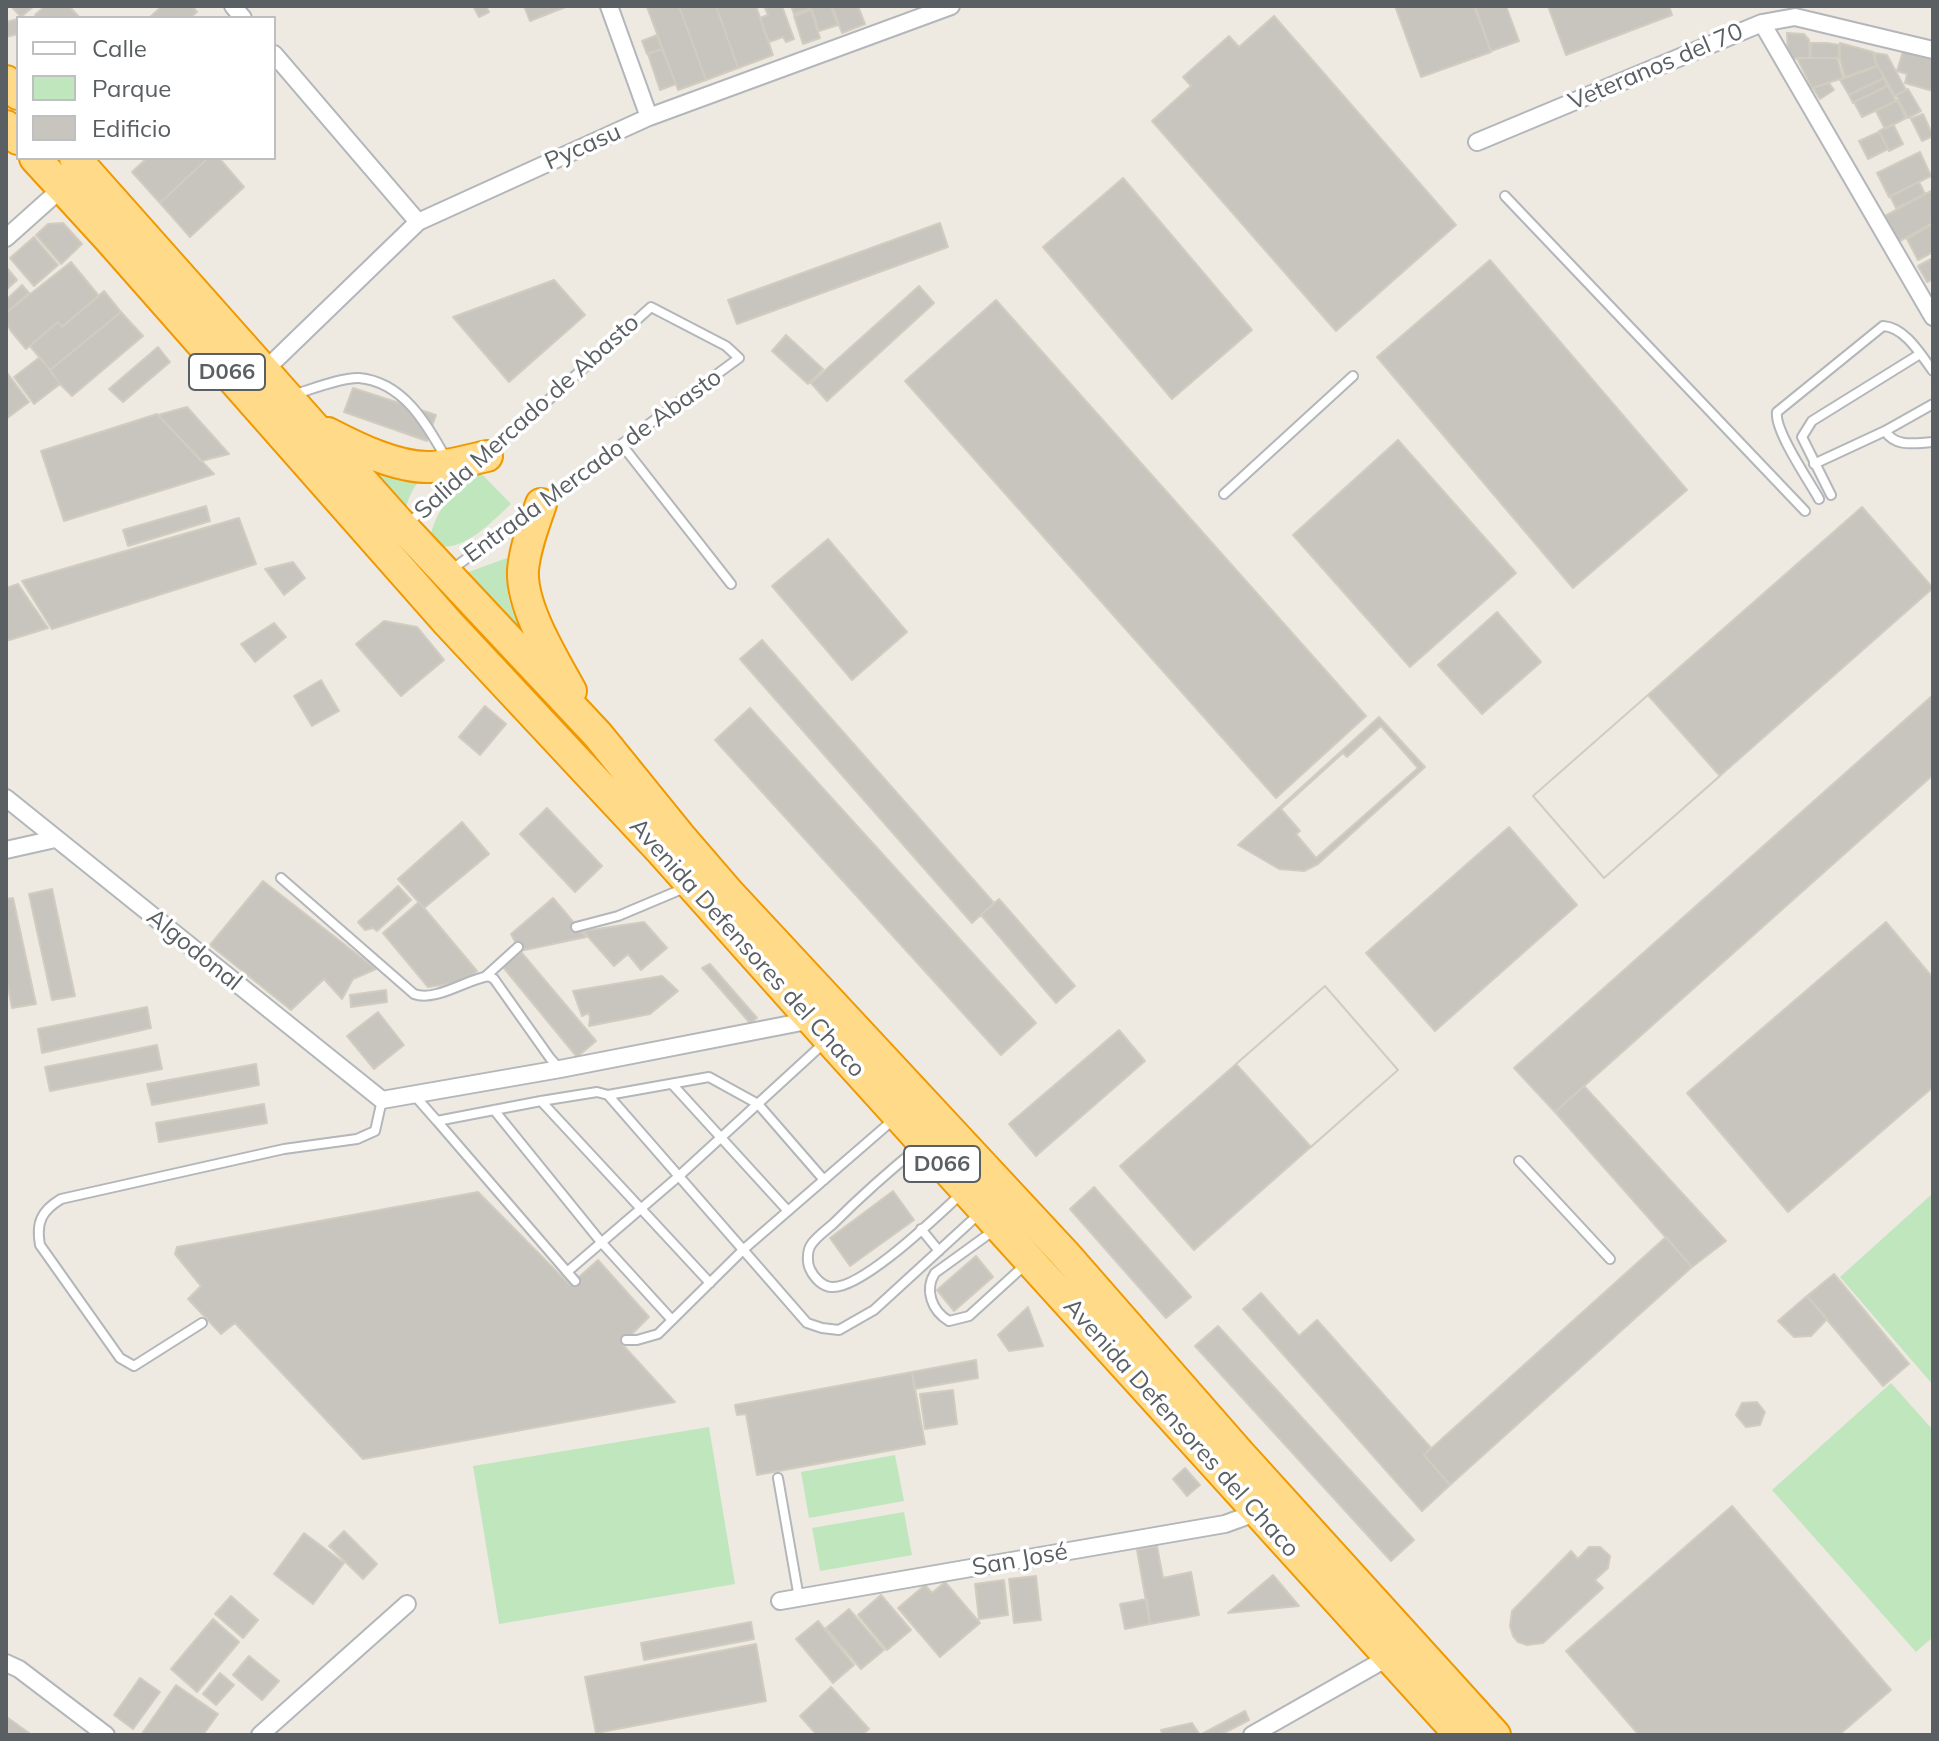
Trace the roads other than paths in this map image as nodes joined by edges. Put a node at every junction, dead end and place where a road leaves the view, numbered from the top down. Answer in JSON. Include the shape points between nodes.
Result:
{"nodes":[{"id":1,"x":609,"y":6,"type":"edge"},
{"id":2,"x":951,"y":6,"type":"edge"},
{"id":3,"x":1762,"y":23,"type":"junction"},
{"id":4,"x":1933,"y":50,"type":"edge"},
{"id":5,"x":276,"y":56,"type":"edge"},
{"id":6,"x":649,"y":117,"type":"junction"},
{"id":7,"x":1477,"y":142,"type":"dead end"},
{"id":8,"x":37,"y":160,"type":"edge"},
{"id":9,"x":80,"y":160,"type":"edge"},
{"id":10,"x":62,"y":188,"type":"junction"},
{"id":11,"x":1505,"y":196,"type":"dead end"},
{"id":12,"x":418,"y":222,"type":"junction"},
{"id":13,"x":6,"y":238,"type":"edge"},
{"id":14,"x":1933,"y":317,"type":"edge"},
{"id":15,"x":1920,"y":354,"type":"junction"},
{"id":16,"x":739,"y":358,"type":"joint"},
{"id":17,"x":265,"y":370,"type":"junction"},
{"id":18,"x":1933,"y":371,"type":"edge"},
{"id":19,"x":1353,"y":376,"type":"dead end"},
{"id":20,"x":288,"y":397,"type":"junction"},
{"id":21,"x":1933,"y":404,"type":"edge"},
{"id":22,"x":315,"y":426,"type":"junction"},
{"id":23,"x":1885,"y":431,"type":"junction"},
{"id":24,"x":1933,"y":442,"type":"edge"},
{"id":25,"x":622,"y":445,"type":"junction"},
{"id":26,"x":487,"y":456,"type":"junction"},
{"id":27,"x":449,"y":464,"type":"junction"},
{"id":28,"x":1814,"y":464,"type":"junction"},
{"id":29,"x":1224,"y":494,"type":"dead end"},
{"id":30,"x":1831,"y":495,"type":"dead end"},
{"id":31,"x":1819,"y":499,"type":"dead end"},
{"id":32,"x":541,"y":504,"type":"junction"},
{"id":33,"x":1805,"y":511,"type":"dead end"},
{"id":34,"x":396,"y":543,"type":"junction"},
{"id":35,"x":447,"y":573,"type":"junction"},
{"id":36,"x":731,"y":584,"type":"dead end"},
{"id":37,"x":591,"y":727,"type":"junction"},
{"id":38,"x":6,"y":798,"type":"edge"},
{"id":39,"x":55,"y":839,"type":"junction"},
{"id":40,"x":6,"y":850,"type":"edge"},
{"id":41,"x":281,"y":878,"type":"dead end"},
{"id":42,"x":691,"y":885,"type":"junction"},
{"id":43,"x":576,"y":927,"type":"dead end"},
{"id":44,"x":518,"y":947,"type":"dead end"},
{"id":45,"x":485,"y":976,"type":"junction"},
{"id":46,"x":820,"y":1030,"type":"junction"},
{"id":47,"x":560,"y":1069,"type":"junction"},
{"id":48,"x":672,"y":1084,"type":"junction"},
{"id":49,"x":413,"y":1094,"type":"junction"},
{"id":50,"x":608,"y":1095,"type":"junction"},
{"id":51,"x":382,"y":1100,"type":"junction"},
{"id":52,"x":541,"y":1101,"type":"junction"},
{"id":53,"x":758,"y":1104,"type":"junction"},
{"id":54,"x":494,"y":1110,"type":"junction"},
{"id":55,"x":893,"y":1110,"type":"junction"},
{"id":56,"x":437,"y":1121,"type":"junction"},
{"id":57,"x":721,"y":1137,"type":"junction"},
{"id":58,"x":923,"y":1143,"type":"junction"},
{"id":59,"x":1519,"y":1161,"type":"dead end"},
{"id":60,"x":679,"y":1176,"type":"junction"},
{"id":61,"x":824,"y":1180,"type":"junction"},
{"id":62,"x":641,"y":1208,"type":"junction"},
{"id":63,"x":788,"y":1211,"type":"junction"},
{"id":64,"x":1003,"y":1212,"type":"junction"},
{"id":65,"x":921,"y":1229,"type":"junction"},
{"id":66,"x":601,"y":1242,"type":"junction"},
{"id":67,"x":744,"y":1249,"type":"junction"},
{"id":68,"x":939,"y":1251,"type":"junction"},
{"id":69,"x":1610,"y":1259,"type":"dead end"},
{"id":70,"x":1029,"y":1260,"type":"junction"},
{"id":71,"x":567,"y":1272,"type":"junction"},
{"id":72,"x":575,"y":1281,"type":"dead end"},
{"id":73,"x":710,"y":1283,"type":"junction"},
{"id":74,"x":672,"y":1320,"type":"junction"},
{"id":75,"x":202,"y":1323,"type":"dead end"},
{"id":76,"x":626,"y":1340,"type":"dead end"},
{"id":77,"x":1132,"y":1373,"type":"junction"},
{"id":78,"x":778,"y":1478,"type":"dead end"},
{"id":79,"x":1258,"y":1512,"type":"junction"},
{"id":80,"x":799,"y":1598,"type":"junction"},
{"id":81,"x":780,"y":1601,"type":"dead end"},
{"id":82,"x":407,"y":1604,"type":"dead end"},
{"id":83,"x":1389,"y":1657,"type":"junction"},
{"id":84,"x":6,"y":1663,"type":"edge"},
{"id":85,"x":106,"y":1735,"type":"edge"},
{"id":86,"x":260,"y":1735,"type":"edge"},
{"id":87,"x":1252,"y":1735,"type":"edge"},
{"id":88,"x":1460,"y":1735,"type":"edge"},
{"id":89,"x":1495,"y":1735,"type":"edge"}],
"edges":[{"from":1,"to":6,"type":"street"},
{"from":2,"to":6,"type":"street","name":"Pycasu"},
{"from":3,"to":4,"type":"street","name":"Veteranos del 70","via":[[1795,17]]},
{"from":3,"to":7,"type":"street","name":"Veteranos del 70"},
{"from":3,"to":14,"type":"street"},
{"from":5,"to":12,"type":"street"},
{"from":6,"to":12,"type":"street","name":"Pycasu"},
{"from":8,"to":10,"type":"highway","name":"Avenida Defensores del Chaco","number":"D066"},
{"from":9,"to":17,"type":"highway","name":"Avenida Defensores del Chaco","number":"D066"},
{"from":10,"to":13,"type":"street"},
{"from":10,"to":34,"type":"highway","name":"Avenida Defensores del Chaco","number":"D066"},
{"from":11,"to":33,"type":"lane"},
{"from":12,"to":17,"type":"street","name":"Pycasu"},
{"from":15,"to":18,"type":"lane"},
{"from":15,"to":28,"type":"lane","via":[[1812,421],[1802,437]]},
{"from":15,"to":31,"type":"lane","via":[[1900,330],[1883,326],[1777,412],[1782,433]]},
{"from":16,"to":25,"type":"lane","name":"Entrada Mercado de Abasto"},
{"from":16,"to":26,"type":"lane","name":"Salida Mercado de Abasto","via":[[651,307]]},
{"from":17,"to":20,"type":"highway","name":"Avenida Defensores del Chaco","number":"D066"},
{"from":19,"to":29,"type":"lane"},
{"from":20,"to":22,"type":"highway","name":"Avenida Defensores del Chaco","number":"D066"},
{"from":20,"to":27,"type":"lane","via":[[358,378],[382,384],[416,411]]},
{"from":21,"to":23,"type":"lane"},
{"from":22,"to":27,"type":"highway","via":[[362,450],[410,465]]},
{"from":22,"to":34,"type":"highway","name":"Avenida Defensores del Chaco","number":"D066"},
{"from":23,"to":24,"type":"lane","via":[[1899,444]]},
{"from":23,"to":28,"type":"lane"},
{"from":25,"to":32,"type":"lane","name":"Entrada Mercado de Abasto"},
{"from":25,"to":36,"type":"lane"},
{"from":26,"to":27,"type":"highway"},
{"from":26,"to":34,"type":"lane","name":"Salida Mercado de Abasto"},
{"from":28,"to":30,"type":"lane"},
{"from":32,"to":35,"type":"lane","name":"Entrada Mercado de Abasto"},
{"from":32,"to":37,"type":"highway","via":[[526,550],[524,593]]},
{"from":34,"to":35,"type":"highway","name":"Avenida Defensores del Chaco","number":"D066"},
{"from":34,"to":42,"type":"highway","name":"Avenida Defensores del Chaco","number":"D066","via":[[448,623]]},
{"from":35,"to":37,"type":"highway","name":"Avenida Defensores del Chaco","number":"D066"},
{"from":37,"to":64,"type":"highway","name":"Avenida Defensores del Chaco","number":"D066"},
{"from":38,"to":39,"type":"street","name":"Algodonal"},
{"from":39,"to":40,"type":"street"},
{"from":39,"to":51,"type":"street","name":"Algodonal"},
{"from":41,"to":45,"type":"lane","via":[[414,994],[428,996]]},
{"from":42,"to":43,"type":"lane","via":[[618,916]]},
{"from":42,"to":46,"type":"highway","name":"Avenida Defensores del Chaco","number":"D066"},
{"from":44,"to":45,"type":"lane"},
{"from":45,"to":47,"type":"lane","via":[[494,979]]},
{"from":46,"to":47,"type":"street"},
{"from":46,"to":53,"type":"lane"},
{"from":46,"to":55,"type":"highway","name":"Avenida Defensores del Chaco","number":"D066"},
{"from":47,"to":49,"type":"street"},
{"from":48,"to":50,"type":"lane"},
{"from":48,"to":53,"type":"lane","via":[[709,1077]]},
{"from":48,"to":57,"type":"lane"},
{"from":49,"to":51,"type":"street"},
{"from":49,"to":56,"type":"lane"},
{"from":50,"to":52,"type":"lane"},
{"from":50,"to":60,"type":"lane"},
{"from":51,"to":75,"type":"lane","via":[[375,1131],[357,1139],[284,1149],[61,1199],[49,1207],[41,1219],[40,1245],[126,1363],[134,1366]]},
{"from":52,"to":54,"type":"lane"},
{"from":52,"to":62,"type":"lane"},
{"from":53,"to":57,"type":"lane"},
{"from":53,"to":61,"type":"lane"},
{"from":54,"to":56,"type":"lane"},
{"from":54,"to":66,"type":"lane"},
{"from":55,"to":58,"type":"highway","name":"Avenida Defensores del Chaco","number":"D066"},
{"from":55,"to":61,"type":"lane"},
{"from":55,"to":64,"type":"highway","via":[[913,1114]]},
{"from":56,"to":71,"type":"lane"},
{"from":57,"to":60,"type":"lane"},
{"from":57,"to":63,"type":"lane"},
{"from":58,"to":64,"type":"highway","name":"Avenida Defensores del Chaco","number":"D066"},
{"from":58,"to":65,"type":"lane","via":[[810,1246],[807,1263],[820,1283],[844,1286]]},
{"from":59,"to":69,"type":"lane"},
{"from":60,"to":62,"type":"lane"},
{"from":60,"to":67,"type":"lane"},
{"from":61,"to":63,"type":"lane"},
{"from":62,"to":66,"type":"lane"},
{"from":62,"to":73,"type":"lane"},
{"from":63,"to":67,"type":"lane"},
{"from":64,"to":65,"type":"lane"},
{"from":64,"to":68,"type":"lane"},
{"from":64,"to":70,"type":"highway","name":"Avenida Defensores del Chaco","number":"D066"},
{"from":64,"to":70,"type":"lane","via":[[935,1273],[929,1292],[933,1305],[949,1321],[969,1316]]},
{"from":64,"to":77,"type":"highway","via":[[1120,1339]]},
{"from":64,"to":89,"type":"highway","name":"Avenida Defensores del Chaco","number":"D066","via":[[1153,1354]]},
{"from":65,"to":68,"type":"lane"},
{"from":66,"to":71,"type":"lane"},
{"from":66,"to":74,"type":"lane"},
{"from":67,"to":68,"type":"lane","via":[[807,1323],[839,1330],[874,1310]]},
{"from":67,"to":73,"type":"lane"},
{"from":70,"to":77,"type":"highway","name":"Avenida Defensores del Chaco","number":"D066"},
{"from":71,"to":72,"type":"lane"},
{"from":73,"to":74,"type":"lane"},
{"from":74,"to":76,"type":"lane","via":[[658,1334]]},
{"from":77,"to":79,"type":"highway","name":"Avenida Defensores del Chaco","number":"D066"},
{"from":78,"to":80,"type":"lane"},
{"from":79,"to":80,"type":"street","name":"San José","via":[[1225,1524]]},
{"from":79,"to":83,"type":"highway","name":"Avenida Defensores del Chaco","number":"D066"},
{"from":80,"to":81,"type":"street","name":"San José"},
{"from":82,"to":86,"type":"street"},
{"from":83,"to":87,"type":"street"},
{"from":83,"to":88,"type":"highway","name":"Avenida Defensores del Chaco","number":"D066"},
{"from":84,"to":85,"type":"street"}]}
